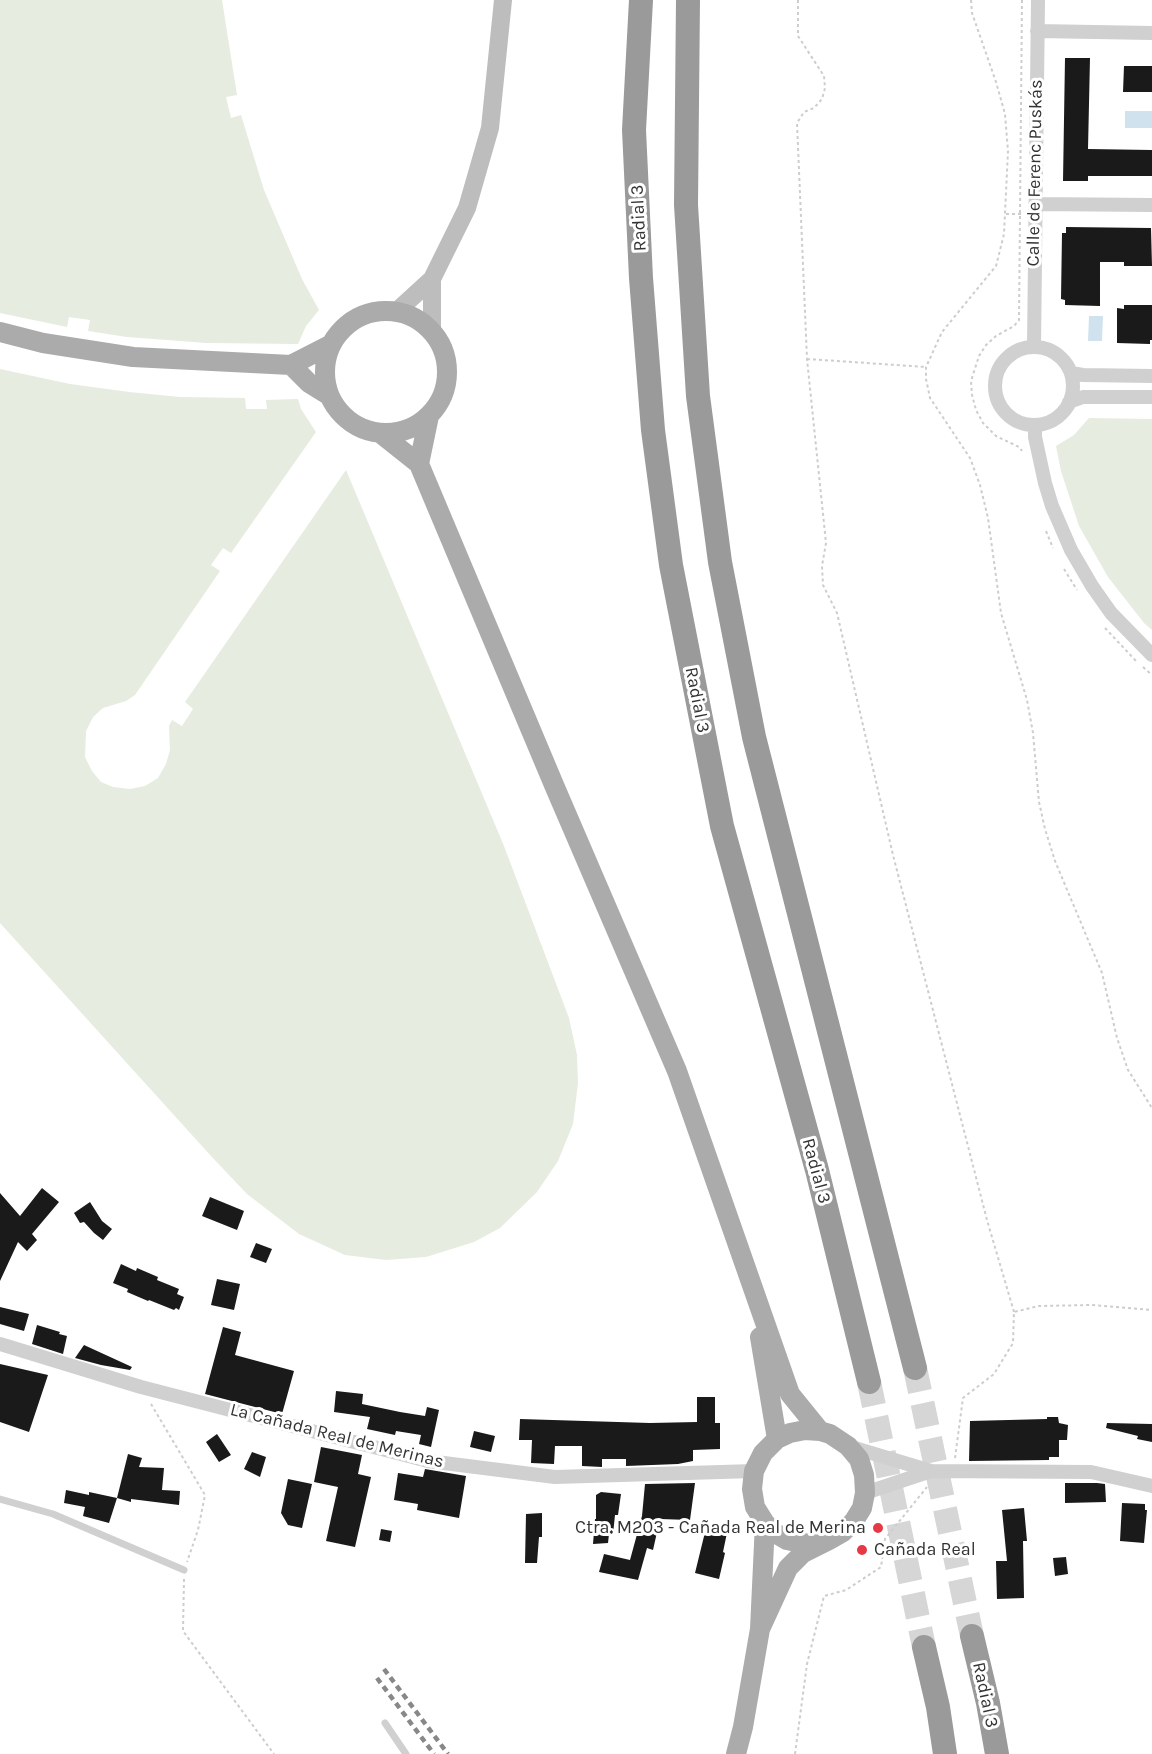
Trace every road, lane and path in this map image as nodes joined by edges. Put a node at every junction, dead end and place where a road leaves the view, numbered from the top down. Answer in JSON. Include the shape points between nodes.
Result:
{"nodes":[{"id":1,"x":503,"y":0,"type":"edge"},
{"id":2,"x":641,"y":0,"type":"edge"},
{"id":3,"x":688,"y":0,"type":"edge"},
{"id":4,"x":798,"y":0,"type":"edge"},
{"id":5,"x":971,"y":0,"type":"edge"},
{"id":6,"x":1038,"y":0,"type":"edge"},
{"id":7,"x":1037,"y":31,"type":"junction"},
{"id":8,"x":1152,"y":33,"type":"edge"},
{"id":9,"x":1035,"y":204,"type":"junction"},
{"id":10,"x":1152,"y":205,"type":"edge"},
{"id":11,"x":1005,"y":214,"type":"junction"},
{"id":12,"x":1024,"y":214,"type":"dead end"},
{"id":13,"x":432,"y":279,"type":"junction"},
{"id":14,"x":396,"y":312,"type":"junction"},
{"id":15,"x":0,"y":332,"type":"edge"},
{"id":16,"x":432,"y":332,"type":"junction"},
{"id":17,"x":332,"y":344,"type":"junction"},
{"id":18,"x":1034,"y":346,"type":"junction"},
{"id":19,"x":807,"y":358,"type":"junction"},
{"id":20,"x":291,"y":365,"type":"junction"},
{"id":21,"x":926,"y":367,"type":"junction"},
{"id":22,"x":1071,"y":373,"type":"junction"},
{"id":23,"x":1152,"y":376,"type":"edge"},
{"id":24,"x":330,"y":396,"type":"junction"},
{"id":25,"x":1152,"y":397,"type":"edge"},
{"id":26,"x":1069,"y":402,"type":"junction"},
{"id":27,"x":429,"y":416,"type":"junction"},
{"id":28,"x":1035,"y":425,"type":"junction"},
{"id":29,"x":380,"y":433,"type":"junction"},
{"id":30,"x":419,"y":464,"type":"junction"},
{"id":31,"x":1152,"y":655,"type":"edge"},
{"id":32,"x":1152,"y":1108,"type":"edge"},
{"id":33,"x":740,"y":1253,"type":"junction"},
{"id":34,"x":1152,"y":1310,"type":"edge"},
{"id":35,"x":1014,"y":1312,"type":"junction"},
{"id":36,"x":0,"y":1344,"type":"edge"},
{"id":37,"x":915,"y":1368,"type":"tunnel mouth"},
{"id":38,"x":869,"y":1382,"type":"tunnel mouth"},
{"id":39,"x":141,"y":1386,"type":"junction"},
{"id":40,"x":820,"y":1431,"type":"junction"},
{"id":41,"x":777,"y":1439,"type":"junction"},
{"id":42,"x":848,"y":1446,"type":"junction"},
{"id":43,"x":754,"y":1471,"type":"junction"},
{"id":44,"x":942,"y":1471,"type":"junction"},
{"id":45,"x":1152,"y":1486,"type":"edge"},
{"id":46,"x":865,"y":1492,"type":"junction"},
{"id":47,"x":0,"y":1499,"type":"edge"},
{"id":48,"x":765,"y":1523,"type":"junction"},
{"id":49,"x":829,"y":1540,"type":"junction"},
{"id":50,"x":184,"y":1570,"type":"junction"},
{"id":51,"x":760,"y":1629,"type":"junction"},
{"id":52,"x":972,"y":1636,"type":"tunnel mouth"},
{"id":53,"x":924,"y":1647,"type":"tunnel mouth"},
{"id":54,"x":385,"y":1724,"type":"dead end"},
{"id":55,"x":274,"y":1754,"type":"edge"},
{"id":56,"x":406,"y":1754,"type":"edge"},
{"id":57,"x":736,"y":1754,"type":"edge"},
{"id":58,"x":795,"y":1754,"type":"edge"},
{"id":59,"x":944,"y":1754,"type":"edge"},
{"id":60,"x":997,"y":1754,"type":"edge"}],
"edges":[{"from":1,"to":13,"type":"street","via":[[490,128],[467,208]]},
{"from":2,"to":38,"type":"highway","name":"Radial 3","via":[[634,130],[653,429],[671,565],[722,826],[817,1170]]},
{"from":3,"to":37,"type":"highway","via":[[686,205],[698,396],[720,562],[754,736]]},
{"from":4,"to":19,"type":"path","via":[[798,36],[824,76],[825,88],[822,99],[804,112],[797,123]]},
{"from":5,"to":11,"type":"path","via":[[1005,114]]},
{"from":6,"to":7,"type":"street","name":"Calle de Ferenc Puskás"},
{"from":7,"to":8,"type":"street"},
{"from":7,"to":9,"type":"street","name":"Calle de Ferenc Puskás"},
{"from":9,"to":10,"type":"street"},
{"from":9,"to":18,"type":"street","name":"Calle de Ferenc Puskás"},
{"from":11,"to":12,"type":"path"},
{"from":11,"to":21,"type":"path","via":[[996,267],[942,332]]},
{"from":13,"to":14,"type":"street"},
{"from":13,"to":16,"type":"street"},
{"from":14,"to":16,"type":"main road","via":[[415,319]]},
{"from":14,"to":17,"type":"main road","via":[[382,311],[358,318]]},
{"from":15,"to":20,"type":"main road","via":[[133,357]]},
{"from":16,"to":27,"type":"main road","via":[[446,363],[446,380],[441,399]]},
{"from":17,"to":20,"type":"main road"},
{"from":17,"to":24,"type":"main road","via":[[325,378]]},
{"from":18,"to":22,"type":"street","via":[[1063,359]]},
{"from":18,"to":28,"type":"street","via":[[1024,347],[1001,364],[995,392],[1002,409],[1017,421]]},
{"from":19,"to":21,"type":"path"},
{"from":19,"to":35,"type":"path","via":[[826,543],[823,585],[837,613],[893,855]]},
{"from":20,"to":24,"type":"main road"},
{"from":21,"to":32,"type":"path","via":[[930,398],[970,458],[980,485],[993,545],[1001,613],[1029,711],[1045,829],[1102,973],[1128,1070]]},
{"from":22,"to":23,"type":"street"},
{"from":22,"to":26,"type":"street"},
{"from":24,"to":29,"type":"main road","via":[[350,422]]},
{"from":25,"to":26,"type":"street","via":[[1083,398]]},
{"from":26,"to":28,"type":"street","via":[[1059,416]]},
{"from":27,"to":29,"type":"main road","via":[[398,432]]},
{"from":27,"to":30,"type":"main road"},
{"from":28,"to":31,"type":"street","via":[[1045,483],[1071,550],[1111,613]]},
{"from":29,"to":30,"type":"main road"},
{"from":30,"to":33,"type":"main road","via":[[678,1071]]},
{"from":33,"to":40,"type":"main road","via":[[790,1394]]},
{"from":33,"to":41,"type":"main road","via":[[759,1332]]},
{"from":34,"to":35,"type":"path","via":[[1092,1305],[1039,1306]]},
{"from":35,"to":44,"type":"path","via":[[1013,1343],[994,1374],[963,1398]]},
{"from":36,"to":39,"type":"street","name":"La Cañada Real de Merinas"},
{"from":39,"to":43,"type":"street","name":"La Cañada Real de Merinas","via":[[428,1461],[555,1477]]},
{"from":39,"to":50,"type":"path","via":[[205,1495]]},
{"from":40,"to":41,"type":"main road","via":[[798,1431]]},
{"from":40,"to":42,"type":"main road"},
{"from":41,"to":43,"type":"main road","via":[[763,1453]]},
{"from":42,"to":44,"type":"street"},
{"from":42,"to":46,"type":"main road","via":[[859,1460]]},
{"from":43,"to":48,"type":"main road","via":[[755,1507]]},
{"from":44,"to":45,"type":"street","via":[[1091,1472]]},
{"from":44,"to":46,"type":"street"},
{"from":44,"to":58,"type":"path","via":[[885,1539],[881,1567],[846,1590],[824,1596],[807,1664]]},
{"from":46,"to":49,"type":"main road","via":[[854,1521]]},
{"from":47,"to":50,"type":"lane","via":[[53,1514]]},
{"from":48,"to":49,"type":"main road","via":[[781,1536],[801,1544]]},
{"from":48,"to":51,"type":"main road"},
{"from":49,"to":51,"type":"main road","via":[[803,1553],[788,1568]]},
{"from":50,"to":55,"type":"path","via":[[183,1631]]},
{"from":51,"to":57,"type":"main road"},
{"from":52,"to":60,"type":"highway","name":"Radial 3"},
{"from":53,"to":59,"type":"highway"},
{"from":54,"to":56,"type":"lane"}]}
